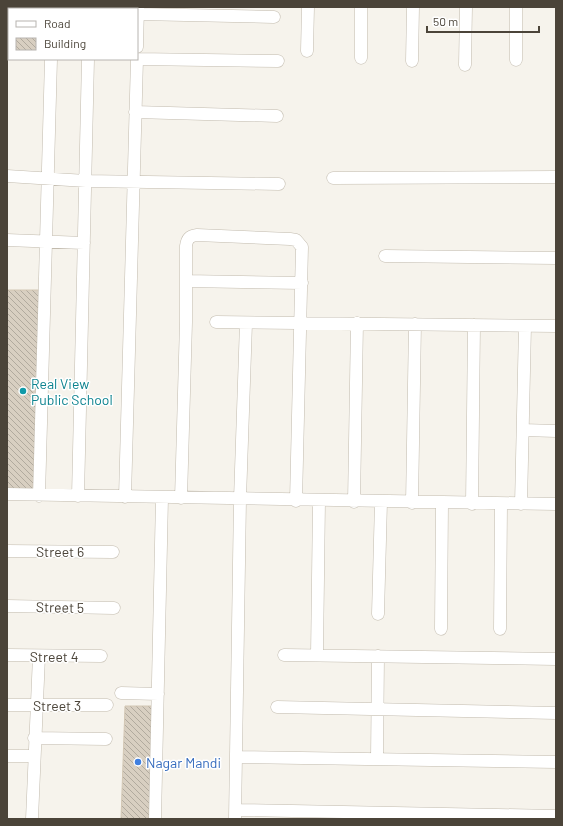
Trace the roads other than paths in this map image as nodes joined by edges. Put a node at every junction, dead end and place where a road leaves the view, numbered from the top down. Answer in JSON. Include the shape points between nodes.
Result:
{"nodes":[{"id":1,"x":308,"y":7,"type":"edge"},
{"id":2,"x":361,"y":7,"type":"edge"},
{"id":3,"x":413,"y":7,"type":"edge"},
{"id":4,"x":466,"y":7,"type":"edge"},
{"id":5,"x":516,"y":7,"type":"edge"},
{"id":6,"x":138,"y":11,"type":"edge"},
{"id":7,"x":274,"y":17,"type":"dead end"},
{"id":8,"x":307,"y":51,"type":"dead end"},
{"id":9,"x":361,"y":58,"type":"dead end"},
{"id":10,"x":138,"y":59,"type":"edge"},
{"id":11,"x":51,"y":60,"type":"edge"},
{"id":12,"x":88,"y":60,"type":"edge"},
{"id":13,"x":137,"y":60,"type":"edge"},
{"id":14,"x":516,"y":60,"type":"dead end"},
{"id":15,"x":278,"y":61,"type":"dead end"},
{"id":16,"x":412,"y":61,"type":"dead end"},
{"id":17,"x":465,"y":65,"type":"dead end"},
{"id":18,"x":135,"y":112,"type":"junction"},
{"id":19,"x":277,"y":116,"type":"dead end"},
{"id":20,"x":7,"y":176,"type":"edge"},
{"id":21,"x":556,"y":177,"type":"edge"},
{"id":22,"x":48,"y":178,"type":"junction"},
{"id":23,"x":333,"y":178,"type":"dead end"},
{"id":24,"x":86,"y":181,"type":"junction"},
{"id":25,"x":133,"y":182,"type":"junction"},
{"id":26,"x":279,"y":184,"type":"dead end"},
{"id":27,"x":7,"y":240,"type":"edge"},
{"id":28,"x":46,"y":241,"type":"junction"},
{"id":29,"x":84,"y":243,"type":"junction"},
{"id":30,"x":385,"y":256,"type":"dead end"},
{"id":31,"x":556,"y":258,"type":"edge"},
{"id":32,"x":186,"y":282,"type":"junction"},
{"id":33,"x":302,"y":283,"type":"junction"},
{"id":34,"x":216,"y":322,"type":"dead end"},
{"id":35,"x":246,"y":323,"type":"junction"},
{"id":36,"x":301,"y":323,"type":"junction"},
{"id":37,"x":357,"y":324,"type":"junction"},
{"id":38,"x":416,"y":324,"type":"junction"},
{"id":39,"x":474,"y":325,"type":"junction"},
{"id":40,"x":525,"y":326,"type":"junction"},
{"id":41,"x":556,"y":326,"type":"edge"},
{"id":42,"x":523,"y":430,"type":"junction"},
{"id":43,"x":556,"y":431,"type":"edge"},
{"id":44,"x":7,"y":494,"type":"edge"},
{"id":45,"x":39,"y":496,"type":"junction"},
{"id":46,"x":78,"y":496,"type":"junction"},
{"id":47,"x":125,"y":497,"type":"junction"},
{"id":48,"x":162,"y":498,"type":"junction"},
{"id":49,"x":181,"y":498,"type":"junction"},
{"id":50,"x":240,"y":499,"type":"junction"},
{"id":51,"x":296,"y":501,"type":"junction"},
{"id":52,"x":319,"y":501,"type":"junction"},
{"id":53,"x":354,"y":502,"type":"junction"},
{"id":54,"x":380,"y":502,"type":"junction"},
{"id":55,"x":412,"y":503,"type":"junction"},
{"id":56,"x":442,"y":503,"type":"junction"},
{"id":57,"x":472,"y":504,"type":"junction"},
{"id":58,"x":501,"y":504,"type":"junction"},
{"id":59,"x":521,"y":504,"type":"junction"},
{"id":60,"x":556,"y":504,"type":"edge"},
{"id":61,"x":7,"y":551,"type":"edge"},
{"id":62,"x":113,"y":552,"type":"dead end"},
{"id":63,"x":7,"y":606,"type":"edge"},
{"id":64,"x":114,"y":608,"type":"dead end"},
{"id":65,"x":378,"y":614,"type":"dead end"},
{"id":66,"x":441,"y":629,"type":"dead end"},
{"id":67,"x":500,"y":629,"type":"dead end"},
{"id":68,"x":284,"y":654,"type":"dead end"},
{"id":69,"x":318,"y":655,"type":"junction"},
{"id":70,"x":7,"y":656,"type":"edge"},
{"id":71,"x":38,"y":656,"type":"junction"},
{"id":72,"x":101,"y":656,"type":"dead end"},
{"id":73,"x":378,"y":656,"type":"junction"},
{"id":74,"x":556,"y":659,"type":"edge"},
{"id":75,"x":121,"y":693,"type":"dead end"},
{"id":76,"x":158,"y":694,"type":"junction"},
{"id":77,"x":7,"y":705,"type":"edge"},
{"id":78,"x":37,"y":705,"type":"junction"},
{"id":79,"x":107,"y":705,"type":"dead end"},
{"id":80,"x":277,"y":708,"type":"dead end"},
{"id":81,"x":378,"y":710,"type":"junction"},
{"id":82,"x":556,"y":713,"type":"edge"},
{"id":83,"x":34,"y":738,"type":"junction"},
{"id":84,"x":106,"y":739,"type":"dead end"},
{"id":85,"x":7,"y":756,"type":"edge"},
{"id":86,"x":34,"y":756,"type":"junction"},
{"id":87,"x":237,"y":757,"type":"junction"},
{"id":88,"x":377,"y":759,"type":"junction"},
{"id":89,"x":556,"y":762,"type":"edge"},
{"id":90,"x":236,"y":814,"type":"edge"},
{"id":91,"x":340,"y":815,"type":"edge"},
{"id":92,"x":556,"y":816,"type":"edge"},
{"id":93,"x":32,"y":819,"type":"edge"},
{"id":94,"x":155,"y":819,"type":"edge"}],
"edges":[{"from":1,"to":8,"type":"street"},
{"from":2,"to":9,"type":"street"},
{"from":3,"to":16,"type":"street"},
{"from":4,"to":17,"type":"street"},
{"from":5,"to":14,"type":"street"},
{"from":6,"to":7,"type":"street"},
{"from":10,"to":15,"type":"street"},
{"from":11,"to":22,"type":"street"},
{"from":12,"to":24,"type":"street"},
{"from":13,"to":18,"type":"street"},
{"from":18,"to":19,"type":"street"},
{"from":18,"to":25,"type":"street"},
{"from":20,"to":22,"type":"street"},
{"from":21,"to":23,"type":"street"},
{"from":22,"to":24,"type":"street"},
{"from":22,"to":28,"type":"street"},
{"from":24,"to":25,"type":"street"},
{"from":24,"to":29,"type":"street"},
{"from":25,"to":26,"type":"street"},
{"from":25,"to":47,"type":"street"},
{"from":27,"to":28,"type":"street"},
{"from":28,"to":29,"type":"street"},
{"from":28,"to":45,"type":"street"},
{"from":29,"to":46,"type":"street"},
{"from":30,"to":31,"type":"street"},
{"from":32,"to":33,"type":"street"},
{"from":32,"to":33,"type":"street","via":[[187,240],[190,236],[197,235],[296,240],[302,247]]},
{"from":32,"to":49,"type":"street"},
{"from":33,"to":36,"type":"street"},
{"from":34,"to":35,"type":"street"},
{"from":35,"to":36,"type":"street"},
{"from":35,"to":50,"type":"street"},
{"from":36,"to":37,"type":"street"},
{"from":36,"to":51,"type":"street"},
{"from":37,"to":38,"type":"street"},
{"from":37,"to":53,"type":"street"},
{"from":38,"to":39,"type":"street"},
{"from":38,"to":55,"type":"street"},
{"from":39,"to":40,"type":"street"},
{"from":39,"to":57,"type":"street"},
{"from":40,"to":41,"type":"street"},
{"from":40,"to":42,"type":"street"},
{"from":42,"to":43,"type":"street"},
{"from":42,"to":59,"type":"street"},
{"from":44,"to":45,"type":"street"},
{"from":45,"to":46,"type":"street"},
{"from":46,"to":47,"type":"street"},
{"from":47,"to":48,"type":"street"},
{"from":48,"to":49,"type":"street"},
{"from":48,"to":76,"type":"street"},
{"from":49,"to":50,"type":"street"},
{"from":50,"to":51,"type":"street"},
{"from":50,"to":87,"type":"street"},
{"from":51,"to":52,"type":"street"},
{"from":52,"to":53,"type":"street"},
{"from":52,"to":69,"type":"street"},
{"from":53,"to":54,"type":"street"},
{"from":54,"to":55,"type":"street"},
{"from":54,"to":65,"type":"street"},
{"from":55,"to":56,"type":"street"},
{"from":56,"to":57,"type":"street"},
{"from":56,"to":66,"type":"street"},
{"from":57,"to":58,"type":"street"},
{"from":58,"to":59,"type":"street"},
{"from":58,"to":67,"type":"street"},
{"from":59,"to":60,"type":"street"},
{"from":61,"to":62,"type":"street","name":"Street 6"},
{"from":63,"to":64,"type":"street","name":"Street 5"},
{"from":68,"to":69,"type":"street"},
{"from":69,"to":73,"type":"street"},
{"from":70,"to":71,"type":"street","name":"Street 4"},
{"from":71,"to":72,"type":"street","name":"Street 4"},
{"from":71,"to":78,"type":"street"},
{"from":73,"to":74,"type":"street"},
{"from":73,"to":81,"type":"street"},
{"from":75,"to":76,"type":"street"},
{"from":76,"to":94,"type":"street"},
{"from":77,"to":78,"type":"street","name":"Street 3"},
{"from":78,"to":79,"type":"street","name":"Street 3"},
{"from":78,"to":83,"type":"street"},
{"from":80,"to":81,"type":"street"},
{"from":81,"to":82,"type":"street"},
{"from":81,"to":88,"type":"street"},
{"from":83,"to":84,"type":"street"},
{"from":83,"to":86,"type":"street"},
{"from":85,"to":86,"type":"street"},
{"from":86,"to":93,"type":"street"},
{"from":87,"to":88,"type":"street"},
{"from":87,"to":90,"type":"street"},
{"from":88,"to":89,"type":"street"},
{"from":90,"to":91,"type":"street"},
{"from":91,"to":92,"type":"street"}]}
